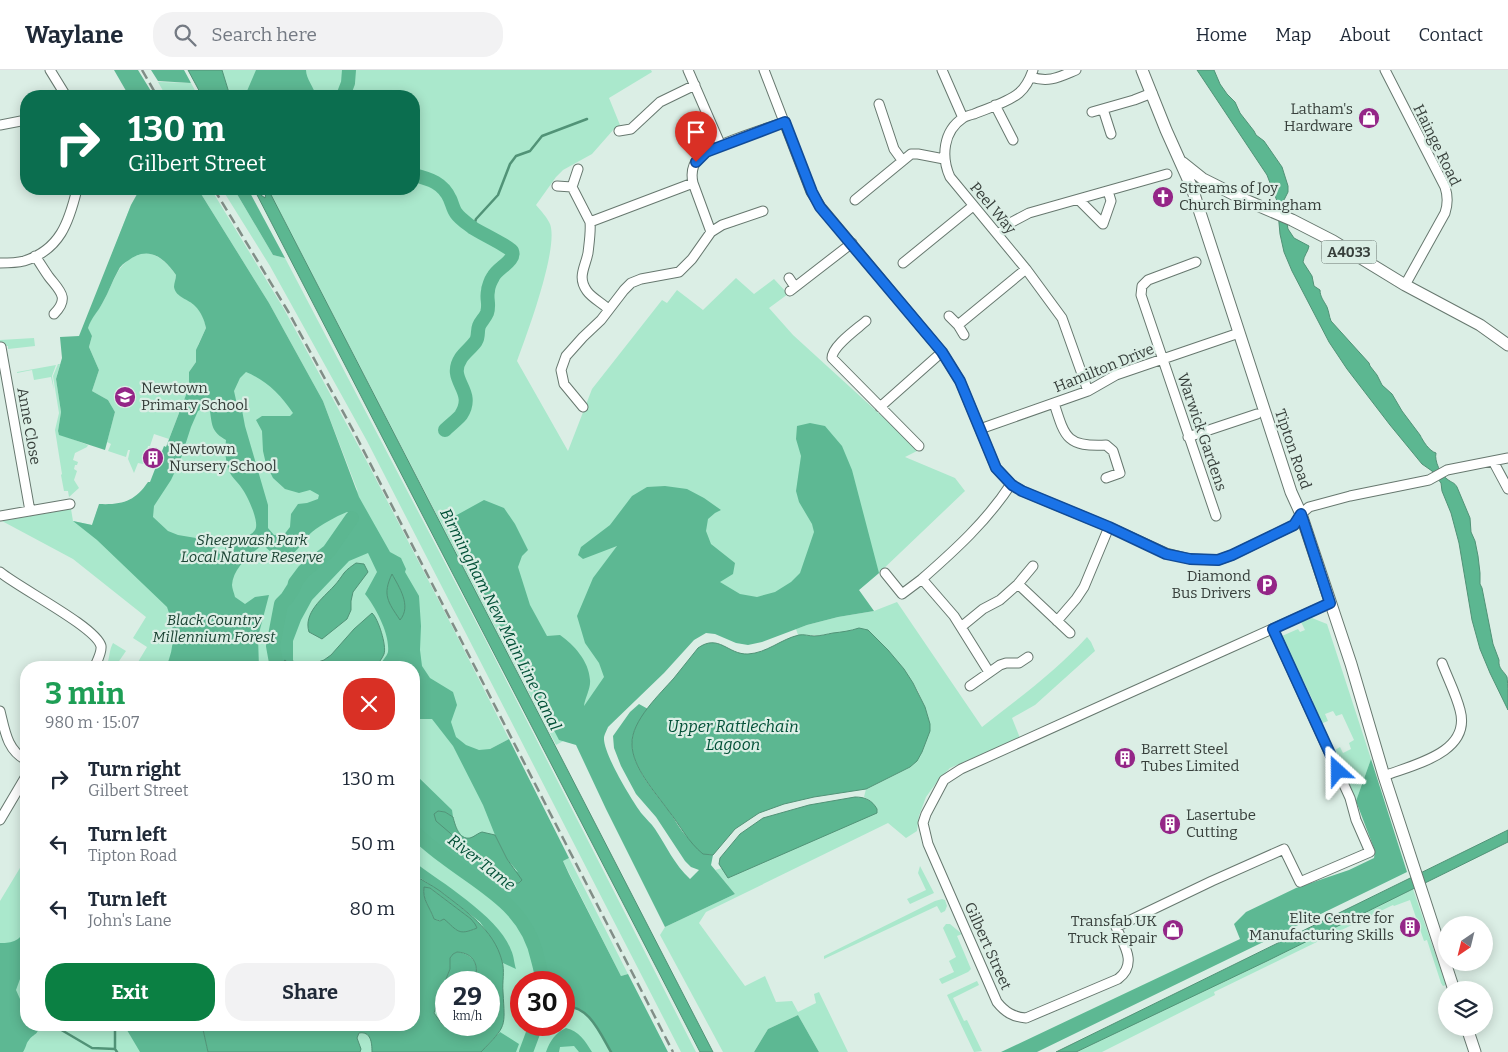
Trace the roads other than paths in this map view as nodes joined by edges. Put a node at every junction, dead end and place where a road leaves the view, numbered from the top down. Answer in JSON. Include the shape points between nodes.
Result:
{"nodes":[{"id":1,"x":50,"y":70,"type":"edge"},
{"id":2,"x":688,"y":70,"type":"edge"},
{"id":3,"x":764,"y":70,"type":"edge"},
{"id":4,"x":942,"y":70,"type":"edge"},
{"id":5,"x":1076,"y":70,"type":"edge"},
{"id":6,"x":1142,"y":70,"type":"edge"},
{"id":7,"x":1385,"y":70,"type":"edge"},
{"id":8,"x":1032,"y":74,"type":"edge"},
{"id":9,"x":695,"y":85,"type":"junction"},
{"id":10,"x":62,"y":90,"type":"edge"},
{"id":11,"x":1152,"y":93,"type":"junction"},
{"id":12,"x":879,"y":104,"type":"dead end"},
{"id":13,"x":995,"y":105,"type":"junction"},
{"id":14,"x":1103,"y":109,"type":"junction"},
{"id":15,"x":1092,"y":112,"type":"dead end"},
{"id":16,"x":963,"y":118,"type":"junction"},
{"id":17,"x":20,"y":121,"type":"edge"},
{"id":18,"x":785,"y":122,"type":"junction"},
{"id":19,"x":0,"y":126,"type":"edge"},
{"id":20,"x":1166,"y":130,"type":"junction"},
{"id":21,"x":619,"y":131,"type":"dead end"},
{"id":22,"x":1111,"y":134,"type":"dead end"},
{"id":23,"x":1013,"y":140,"type":"dead end"},
{"id":24,"x":721,"y":146,"type":"junction"},
{"id":25,"x":944,"y":158,"type":"junction"},
{"id":26,"x":1179,"y":158,"type":"junction"},
{"id":27,"x":902,"y":160,"type":"junction"},
{"id":28,"x":578,"y":169,"type":"dead end"},
{"id":29,"x":1168,"y":174,"type":"dead end"},
{"id":30,"x":1203,"y":179,"type":"junction"},
{"id":31,"x":693,"y":183,"type":"junction"},
{"id":32,"x":557,"y":186,"type":"dead end"},
{"id":33,"x":572,"y":187,"type":"junction"},
{"id":34,"x":1192,"y":188,"type":"junction"},
{"id":35,"x":1108,"y":192,"type":"junction"},
{"id":36,"x":1232,"y":193,"type":"junction"},
{"id":37,"x":76,"y":195,"type":"edge"},
{"id":38,"x":855,"y":200,"type":"dead end"},
{"id":39,"x":1079,"y":200,"type":"junction"},
{"id":40,"x":974,"y":206,"type":"junction"},
{"id":41,"x":763,"y":211,"type":"dead end"},
{"id":42,"x":590,"y":222,"type":"junction"},
{"id":43,"x":711,"y":232,"type":"junction"},
{"id":44,"x":998,"y":235,"type":"junction"},
{"id":45,"x":852,"y":243,"type":"junction"},
{"id":46,"x":35,"y":256,"type":"junction"},
{"id":47,"x":1196,"y":262,"type":"dead end"},
{"id":48,"x":0,"y":263,"type":"edge"},
{"id":49,"x":903,"y":263,"type":"dead end"},
{"id":50,"x":1026,"y":270,"type":"junction"},
{"id":51,"x":789,"y":278,"type":"dead end"},
{"id":52,"x":1405,"y":284,"type":"junction"},
{"id":53,"x":608,"y":309,"type":"junction"},
{"id":54,"x":54,"y":314,"type":"dead end"},
{"id":55,"x":949,"y":316,"type":"dead end"},
{"id":56,"x":866,"y":321,"type":"dead end"},
{"id":57,"x":958,"y":325,"type":"junction"},
{"id":58,"x":1239,"y":333,"type":"junction"},
{"id":59,"x":964,"y":334,"type":"dead end"},
{"id":60,"x":1508,"y":345,"type":"edge"},
{"id":61,"x":1,"y":347,"type":"edge"},
{"id":62,"x":942,"y":352,"type":"junction"},
{"id":63,"x":1163,"y":358,"type":"junction"},
{"id":64,"x":1088,"y":391,"type":"junction"},
{"id":65,"x":1054,"y":403,"type":"junction"},
{"id":66,"x":582,"y":407,"type":"dead end"},
{"id":67,"x":880,"y":407,"type":"junction"},
{"id":68,"x":1257,"y":414,"type":"dead end"},
{"id":69,"x":980,"y":429,"type":"junction"},
{"id":70,"x":1188,"y":437,"type":"junction"},
{"id":71,"x":920,"y":446,"type":"dead end"},
{"id":72,"x":1508,"y":458,"type":"edge"},
{"id":73,"x":1493,"y":461,"type":"junction"},
{"id":74,"x":1106,"y":478,"type":"dead end"},
{"id":75,"x":1011,"y":484,"type":"junction"},
{"id":76,"x":1508,"y":489,"type":"edge"},
{"id":77,"x":70,"y":504,"type":"dead end"},
{"id":78,"x":30,"y":511,"type":"junction"},
{"id":79,"x":1301,"y":514,"type":"junction"},
{"id":80,"x":0,"y":516,"type":"edge"},
{"id":81,"x":1216,"y":516,"type":"dead end"},
{"id":82,"x":1109,"y":527,"type":"junction"},
{"id":83,"x":1033,"y":566,"type":"dead end"},
{"id":84,"x":0,"y":572,"type":"edge"},
{"id":85,"x":885,"y":573,"type":"dead end"},
{"id":86,"x":922,"y":579,"type":"junction"},
{"id":87,"x":1018,"y":584,"type":"junction"},
{"id":88,"x":1330,"y":603,"type":"junction"},
{"id":89,"x":1057,"y":621,"type":"junction"},
{"id":90,"x":962,"y":627,"type":"junction"},
{"id":91,"x":1273,"y":629,"type":"junction"},
{"id":92,"x":1070,"y":633,"type":"dead end"},
{"id":93,"x":1028,"y":657,"type":"dead end"},
{"id":94,"x":97,"y":661,"type":"edge"},
{"id":95,"x":1442,"y":663,"type":"dead end"},
{"id":96,"x":989,"y":672,"type":"junction"},
{"id":97,"x":970,"y":686,"type":"dead end"},
{"id":98,"x":0,"y":711,"type":"edge"},
{"id":99,"x":20,"y":756,"type":"edge"},
{"id":100,"x":1384,"y":776,"type":"junction"},
{"id":101,"x":20,"y":786,"type":"edge"},
{"id":102,"x":0,"y":820,"type":"edge"},
{"id":103,"x":1451,"y":981,"type":"edge"},
{"id":104,"x":1470,"y":1036,"type":"edge"},
{"id":105,"x":1475,"y":1052,"type":"edge"}],
"edges":[{"from":1,"to":10,"type":"street"},
{"from":2,"to":9,"type":"street"},
{"from":3,"to":18,"type":"street"},
{"from":4,"to":16,"type":"street"},
{"from":5,"to":8,"type":"street","via":[[1050,80],[1040,80]]},
{"from":6,"to":11,"type":"main road","name":"Tipton Road"},
{"from":7,"to":52,"type":"street","name":"Hainge Road","via":[[1445,187],[1448,204]]},
{"from":8,"to":13,"type":"street","via":[[1019,93]]},
{"from":9,"to":21,"type":"street","via":[[660,102],[631,129]]},
{"from":9,"to":24,"type":"street"},
{"from":11,"to":14,"type":"street"},
{"from":11,"to":20,"type":"main road","name":"Tipton Road"},
{"from":12,"to":27,"type":"street","via":[[894,149]]},
{"from":13,"to":16,"type":"street"},
{"from":13,"to":23,"type":"street"},
{"from":14,"to":15,"type":"street"},
{"from":14,"to":22,"type":"street"},
{"from":16,"to":25,"type":"street","via":[[950,132]]},
{"from":17,"to":19,"type":"street"},
{"from":18,"to":24,"type":"street"},
{"from":18,"to":45,"type":"street","via":[[820,207]]},
{"from":20,"to":26,"type":"main road","name":"Tipton Road"},
{"from":20,"to":36,"type":"main road","number":"A4033","via":[[1194,162]]},
{"from":24,"to":31,"type":"street","via":[[699,158],[693,168]]},
{"from":25,"to":27,"type":"street","via":[[911,154]]},
{"from":25,"to":40,"type":"street","name":"Peel Way","via":[[950,177]]},
{"from":26,"to":30,"type":"main road","number":"A4033"},
{"from":26,"to":34,"type":"main road","name":"Tipton Road"},
{"from":27,"to":38,"type":"street"},
{"from":28,"to":33,"type":"street"},
{"from":29,"to":35,"type":"street"},
{"from":30,"to":34,"type":"main road"},
{"from":30,"to":36,"type":"main road","number":"A4033"},
{"from":31,"to":42,"type":"street"},
{"from":31,"to":43,"type":"street"},
{"from":32,"to":33,"type":"street"},
{"from":33,"to":42,"type":"street"},
{"from":34,"to":58,"type":"main road","name":"Tipton Road"},
{"from":35,"to":39,"type":"street"},
{"from":35,"to":39,"type":"street","via":[[1111,201],[1103,228]]},
{"from":36,"to":52,"type":"main road","number":"A4033","via":[[1333,241]]},
{"from":37,"to":46,"type":"street","via":[[63,232],[51,246]]},
{"from":39,"to":44,"type":"street","via":[[1020,217]]},
{"from":40,"to":44,"type":"street","name":"Peel Way"},
{"from":40,"to":49,"type":"street"},
{"from":41,"to":43,"type":"street"},
{"from":42,"to":53,"type":"street","via":[[582,279],[588,292]]},
{"from":43,"to":53,"type":"street","via":[[679,272],[631,284]]},
{"from":44,"to":50,"type":"street","name":"Peel Way"},
{"from":45,"to":51,"type":"street","via":[[793,289]]},
{"from":45,"to":62,"type":"street"},
{"from":46,"to":48,"type":"street"},
{"from":46,"to":54,"type":"street","via":[[62,292],[62,303]]},
{"from":47,"to":63,"type":"street","name":"Warwick Gardens","via":[[1148,280],[1142,286],[1141,295]]},
{"from":50,"to":57,"type":"street"},
{"from":50,"to":64,"type":"street","name":"Peel Way","via":[[1062,318]]},
{"from":52,"to":60,"type":"main road","number":"A4033","via":[[1480,325]]},
{"from":53,"to":66,"type":"street","via":[[566,356],[561,370],[564,384]]},
{"from":55,"to":57,"type":"street"},
{"from":56,"to":67,"type":"street","via":[[831,355]]},
{"from":57,"to":59,"type":"street"},
{"from":58,"to":63,"type":"street","name":"Hamilton Drive"},
{"from":58,"to":79,"type":"main road","name":"Tipton Road"},
{"from":61,"to":78,"type":"street","name":"Anne Close"},
{"from":62,"to":67,"type":"street"},
{"from":62,"to":69,"type":"street","via":[[960,381]]},
{"from":63,"to":64,"type":"street","name":"Hamilton Drive","via":[[1116,375]]},
{"from":63,"to":70,"type":"street","name":"Warwick Gardens"},
{"from":64,"to":65,"type":"street","name":"Hamilton Drive"},
{"from":65,"to":69,"type":"street","name":"Hamilton Drive"},
{"from":65,"to":74,"type":"street","via":[[1069,439],[1082,445],[1106,445],[1113,451],[1120,473]]},
{"from":67,"to":71,"type":"street"},
{"from":68,"to":70,"type":"street"},
{"from":69,"to":75,"type":"street","via":[[996,468]]},
{"from":70,"to":81,"type":"street","name":"Warwick Gardens"},
{"from":72,"to":73,"type":"street"},
{"from":73,"to":76,"type":"street"},
{"from":73,"to":79,"type":"street","via":[[1309,507]]},
{"from":75,"to":82,"type":"street"},
{"from":75,"to":86,"type":"street","via":[[990,513]]},
{"from":77,"to":78,"type":"street"},
{"from":78,"to":80,"type":"street"},
{"from":79,"to":82,"type":"street","via":[[1294,525],[1218,560],[1166,554]]},
{"from":79,"to":88,"type":"main road","name":"Tipton Road"},
{"from":82,"to":89,"type":"street","via":[[1084,587]]},
{"from":83,"to":87,"type":"street"},
{"from":84,"to":94,"type":"street","via":[[73,618],[95,636],[101,645]]},
{"from":85,"to":86,"type":"street","via":[[902,594]]},
{"from":86,"to":90,"type":"street"},
{"from":87,"to":89,"type":"street"},
{"from":87,"to":90,"type":"street"},
{"from":88,"to":91,"type":"street","name":"Gilbert Street"},
{"from":88,"to":100,"type":"main road","name":"Tipton Road"},
{"from":89,"to":92,"type":"street"},
{"from":90,"to":96,"type":"street"},
{"from":91,"to":91,"type":"street","name":"Gilbert Street","via":[[961,769],[944,780],[923,823],[928,844],[997,1002],[1003,1009],[1026,1018],[1118,978],[1127,968],[1128,956],[1116,927],[1284,849],[1300,882],[1370,852],[1350,798]]},
{"from":93,"to":96,"type":"street","via":[[1019,663],[1000,665]]},
{"from":95,"to":100,"type":"street","via":[[1460,711],[1459,732],[1452,745],[1440,754]]},
{"from":96,"to":97,"type":"street"},
{"from":98,"to":99,"type":"street","via":[[6,739]]},
{"from":100,"to":103,"type":"main road","name":"Tipton Road"},
{"from":101,"to":102,"type":"street"},
{"from":104,"to":105,"type":"main road"}]}
